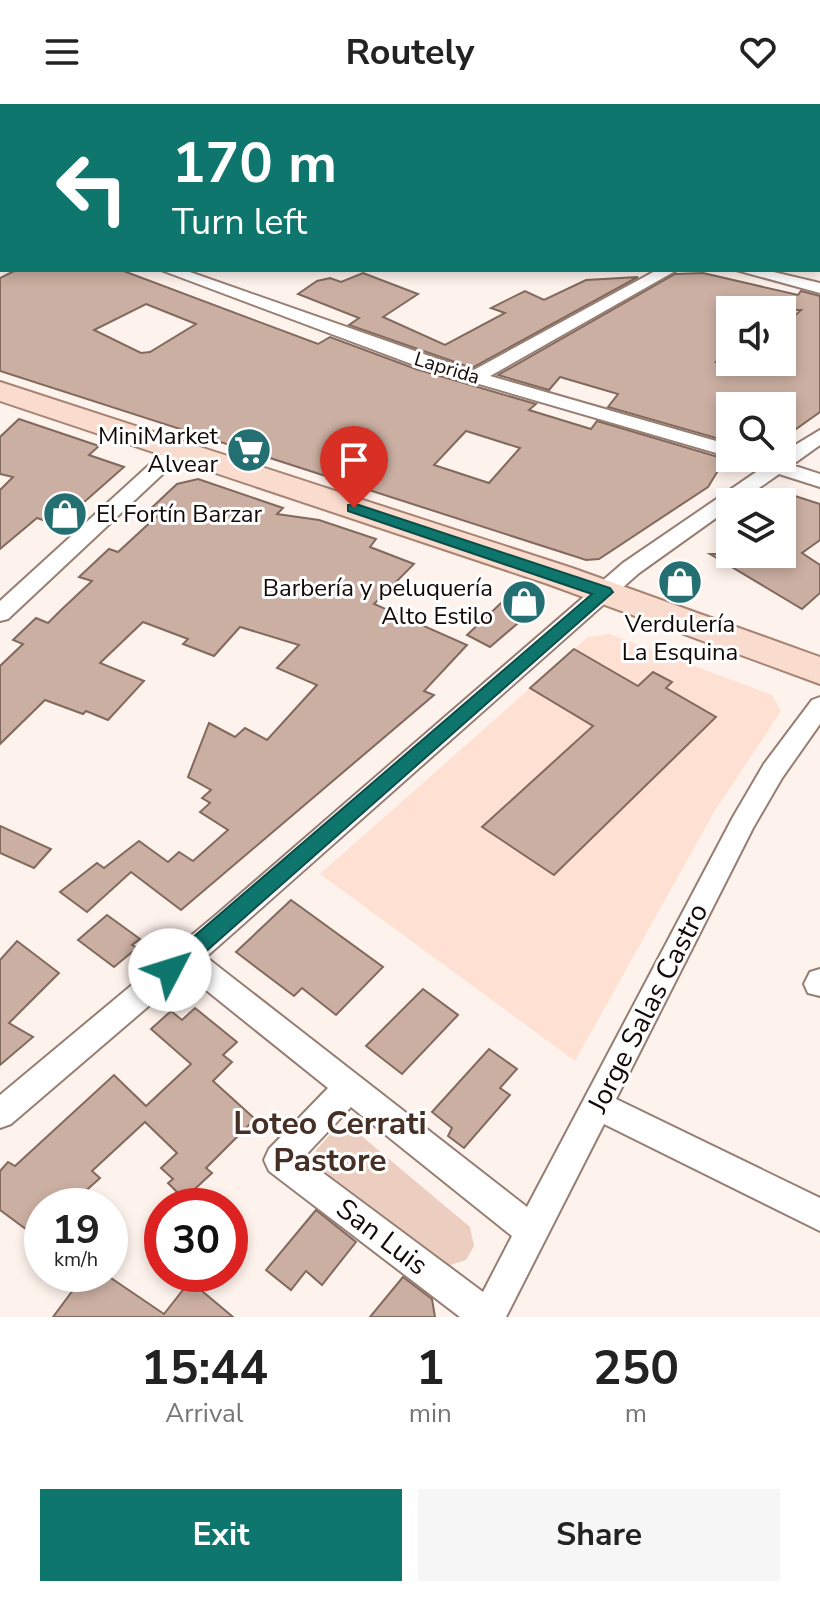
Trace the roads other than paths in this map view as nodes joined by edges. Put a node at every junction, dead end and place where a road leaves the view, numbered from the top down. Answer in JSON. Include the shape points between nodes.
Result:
{"nodes":[{"id":1,"x":174,"y":272,"type":"edge"},
{"id":2,"x":665,"y":272,"type":"edge"},
{"id":3,"x":752,"y":272,"type":"edge"},
{"id":4,"x":820,"y":288,"type":"edge"},
{"id":5,"x":474,"y":377,"type":"junction"},
{"id":6,"x":0,"y":391,"type":"edge"},
{"id":7,"x":820,"y":436,"type":"edge"},
{"id":8,"x":716,"y":447,"type":"edge"},
{"id":9,"x":177,"y":450,"type":"junction"},
{"id":10,"x":796,"y":452,"type":"edge"},
{"id":11,"x":767,"y":472,"type":"edge"},
{"id":12,"x":794,"y":472,"type":"edge"},
{"id":13,"x":820,"y":481,"type":"edge"},
{"id":14,"x":605,"y":592,"type":"junction"},
{"id":15,"x":0,"y":614,"type":"edge"},
{"id":16,"x":820,"y":671,"type":"edge"},
{"id":17,"x":820,"y":706,"type":"edge"},
{"id":18,"x":185,"y":957,"type":"junction"},
{"id":19,"x":350,"y":1087,"type":"junction"},
{"id":20,"x":597,"y":1105,"type":"junction"},
{"id":21,"x":0,"y":1114,"type":"edge"},
{"id":22,"x":820,"y":1215,"type":"edge"},
{"id":23,"x":532,"y":1231,"type":"junction"},
{"id":24,"x":488,"y":1317,"type":"edge"}],
"edges":[{"from":1,"to":5,"type":"street","name":"Laprida"},
{"from":2,"to":5,"type":"street"},
{"from":3,"to":4,"type":"street"},
{"from":5,"to":8,"type":"street","name":"Laprida"},
{"from":6,"to":9,"type":"main road"},
{"from":7,"to":10,"type":"street"},
{"from":9,"to":14,"type":"main road"},
{"from":9,"to":15,"type":"street"},
{"from":11,"to":14,"type":"street"},
{"from":12,"to":13,"type":"street"},
{"from":14,"to":16,"type":"main road"},
{"from":14,"to":18,"type":"street"},
{"from":17,"to":20,"type":"street","name":"Jorge Salas Castro","via":[[742,824]]},
{"from":18,"to":19,"type":"street"},
{"from":18,"to":21,"type":"street"},
{"from":19,"to":23,"type":"street"},
{"from":19,"to":24,"type":"street","name":"San Luis","via":[[280,1160]]},
{"from":20,"to":22,"type":"street"},
{"from":20,"to":23,"type":"street","name":"Jorge Salas Castro"},
{"from":23,"to":24,"type":"street","name":"Jorge Salas Castro"}]}
